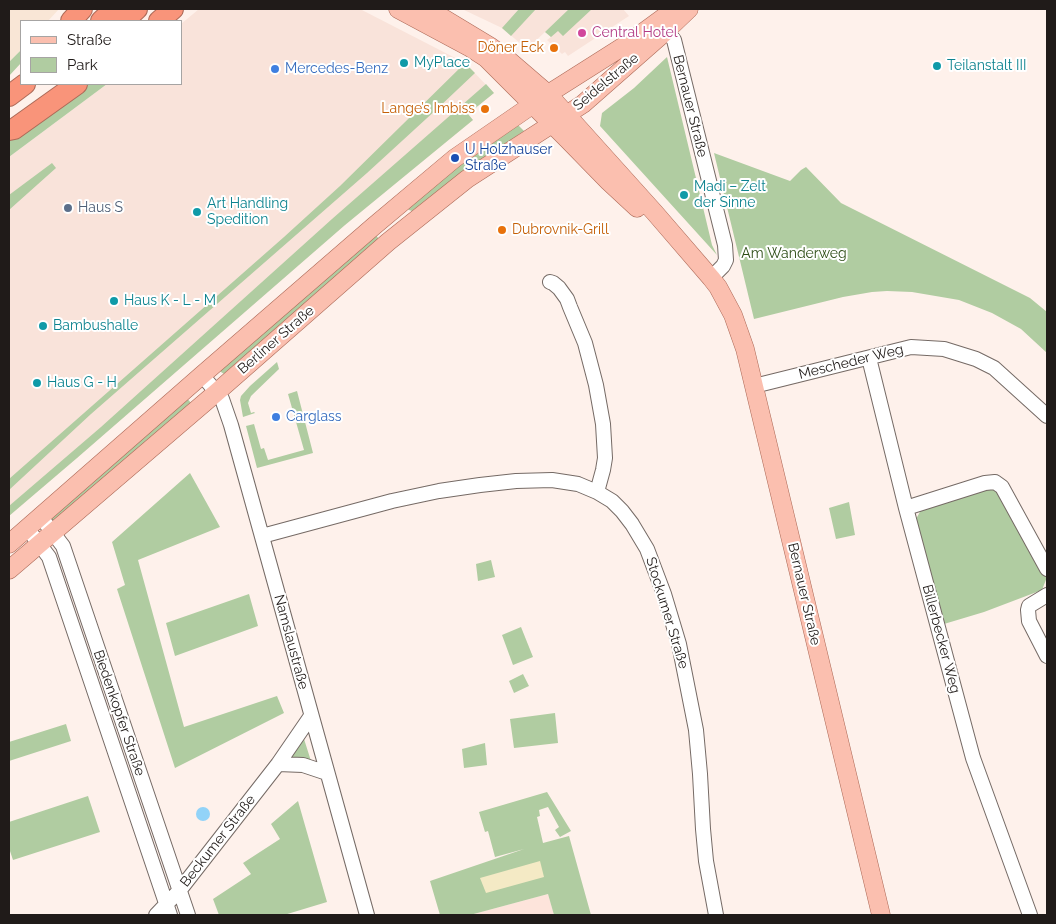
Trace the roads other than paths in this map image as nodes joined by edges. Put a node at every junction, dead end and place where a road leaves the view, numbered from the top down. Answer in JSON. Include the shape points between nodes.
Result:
{"nodes":[{"id":1,"x":82,"y":9,"type":"edge"},
{"id":2,"x":114,"y":9,"type":"edge"},
{"id":3,"x":137,"y":9,"type":"edge"},
{"id":4,"x":173,"y":9,"type":"edge"},
{"id":5,"x":398,"y":9,"type":"edge"},
{"id":6,"x":428,"y":9,"type":"edge"},
{"id":7,"x":675,"y":9,"type":"edge"},
{"id":8,"x":689,"y":9,"type":"edge"},
{"id":9,"x":72,"y":20,"type":"edge"},
{"id":10,"x":102,"y":20,"type":"edge"},
{"id":11,"x":125,"y":20,"type":"edge"},
{"id":12,"x":161,"y":20,"type":"edge"},
{"id":13,"x":662,"y":26,"type":"junction"},
{"id":14,"x":20,"y":75,"type":"edge"},
{"id":15,"x":24,"y":85,"type":"edge"},
{"id":16,"x":54,"y":85,"type":"edge"},
{"id":17,"x":76,"y":85,"type":"edge"},
{"id":18,"x":9,"y":86,"type":"edge"},
{"id":19,"x":548,"y":94,"type":"junction"},
{"id":20,"x":9,"y":96,"type":"edge"},
{"id":21,"x":532,"y":104,"type":"junction"},
{"id":22,"x":567,"y":114,"type":"junction"},
{"id":23,"x":9,"y":122,"type":"edge"},
{"id":24,"x":552,"y":124,"type":"junction"},
{"id":25,"x":9,"y":130,"type":"edge"},
{"id":26,"x":709,"y":276,"type":"junction"},
{"id":27,"x":550,"y":282,"type":"dead end"},
{"id":28,"x":869,"y":358,"type":"junction"},
{"id":29,"x":202,"y":374,"type":"junction"},
{"id":30,"x":754,"y":386,"type":"junction"},
{"id":31,"x":217,"y":392,"type":"junction"},
{"id":32,"x":1047,"y":416,"type":"edge"},
{"id":33,"x":597,"y":492,"type":"junction"},
{"id":34,"x":906,"y":508,"type":"junction"},
{"id":35,"x":40,"y":516,"type":"junction"},
{"id":36,"x":27,"y":528,"type":"junction"},
{"id":37,"x":262,"y":536,"type":"junction"},
{"id":38,"x":46,"y":538,"type":"junction"},
{"id":39,"x":9,"y":544,"type":"edge"},
{"id":40,"x":1047,"y":569,"type":"edge"},
{"id":41,"x":9,"y":570,"type":"edge"},
{"id":42,"x":1047,"y":595,"type":"edge"},
{"id":43,"x":1047,"y":656,"type":"edge"},
{"id":44,"x":311,"y":716,"type":"junction"},
{"id":45,"x":278,"y":764,"type":"junction"},
{"id":46,"x":327,"y":773,"type":"junction"},
{"id":47,"x":179,"y":891,"type":"junction"},
{"id":48,"x":168,"y":910,"type":"edge"},
{"id":49,"x":156,"y":915,"type":"edge"},
{"id":50,"x":188,"y":915,"type":"edge"},
{"id":51,"x":367,"y":915,"type":"edge"},
{"id":52,"x":716,"y":915,"type":"edge"},
{"id":53,"x":881,"y":915,"type":"edge"},
{"id":54,"x":1030,"y":915,"type":"edge"}],
"edges":[{"from":1,"to":9,"type":"highway"},
{"from":2,"to":10,"type":"highway"},
{"from":3,"to":11,"type":"highway"},
{"from":4,"to":12,"type":"highway"},
{"from":5,"to":21,"type":"main road","name":"Bernauer Straße","via":[[482,55]]},
{"from":6,"to":19,"type":"main road","name":"Bernauer Straße","via":[[491,47]]},
{"from":7,"to":13,"type":"main road","name":"Seidelstraße"},
{"from":8,"to":13,"type":"main road","name":"Seidelstraße"},
{"from":13,"to":19,"type":"main road","name":"Seidelstraße","via":[[630,42]]},
{"from":13,"to":22,"type":"main road","name":"Seidelstraße","via":[[583,104]]},
{"from":13,"to":26,"type":"street","name":"Bernauer Straße","via":[[674,40],[725,245],[723,266]]},
{"from":14,"to":18,"type":"highway"},
{"from":15,"to":20,"type":"highway"},
{"from":16,"to":23,"type":"highway"},
{"from":17,"to":25,"type":"highway"},
{"from":19,"to":21,"type":"main road","name":"Seidelstraße"},
{"from":19,"to":22,"type":"main road","name":"Bernauer Straße"},
{"from":21,"to":24,"type":"main road","name":"Bernauer Straße"},
{"from":21,"to":29,"type":"main road","name":"Berliner Straße","via":[[455,158]]},
{"from":22,"to":24,"type":"main road","name":"Seidelstraße"},
{"from":22,"to":26,"type":"main road","name":"Bernauer Straße"},
{"from":24,"to":26,"type":"main road","name":"Bernauer Straße"},
{"from":24,"to":31,"type":"main road","name":"Berliner Straße","via":[[467,179],[388,242]]},
{"from":26,"to":30,"type":"main road","name":"Bernauer Straße","via":[[733,315]]},
{"from":27,"to":33,"type":"street","via":[[559,288],[570,306],[585,343],[596,385],[605,458]]},
{"from":28,"to":30,"type":"street","name":"Mescheder Weg"},
{"from":28,"to":32,"type":"street","name":"Mescheder Weg","via":[[911,347],[944,348],[994,368]]},
{"from":28,"to":34,"type":"street","name":"Billerbecker Weg"},
{"from":29,"to":31,"type":"street","name":"Namslaustraße"},
{"from":29,"to":35,"type":"main road","name":"Berliner Straße"},
{"from":30,"to":53,"type":"main road","name":"Bernauer Straße"},
{"from":31,"to":37,"type":"street","name":"Namslaustraße","via":[[225,407]]},
{"from":31,"to":38,"type":"main road","name":"Berliner Straße"},
{"from":33,"to":37,"type":"street","name":"Stockumer Straße","via":[[578,484],[552,480],[480,485],[392,501]]},
{"from":33,"to":52,"type":"street","name":"Stockumer Straße","via":[[612,501],[638,532],[658,577],[679,644],[696,730],[706,861]]},
{"from":34,"to":40,"type":"street","via":[[995,482],[1002,487]]},
{"from":34,"to":54,"type":"street","name":"Billerbecker Weg","via":[[973,758]]},
{"from":35,"to":36,"type":"main road","name":"Berliner Straße"},
{"from":35,"to":38,"type":"street","name":"Biedenkopfer Straße"},
{"from":36,"to":38,"type":"street","name":"Biedenkopfer Straße"},
{"from":36,"to":39,"type":"main road","name":"Berliner Straße"},
{"from":37,"to":44,"type":"street","name":"Namslaustraße"},
{"from":38,"to":41,"type":"main road","name":"Berliner Straße"},
{"from":38,"to":47,"type":"street","name":"Biedenkopfer Straße","via":[[62,546]]},
{"from":38,"to":48,"type":"street","name":"Biedenkopfer Straße","via":[[49,557]]},
{"from":42,"to":43,"type":"street","via":[[1029,606],[1028,610]]},
{"from":44,"to":45,"type":"street","name":"Beckumer Straße"},
{"from":44,"to":46,"type":"street","name":"Namslaustraße"},
{"from":45,"to":46,"type":"street","via":[[303,765]]},
{"from":45,"to":47,"type":"street","name":"Beckumer Straße"},
{"from":46,"to":51,"type":"street","name":"Namslaustraße"},
{"from":47,"to":48,"type":"street","name":"Beckumer Straße"},
{"from":47,"to":50,"type":"street","name":"Biedenkopfer Straße"},
{"from":48,"to":49,"type":"street","name":"Beckumer Straße"}]}
